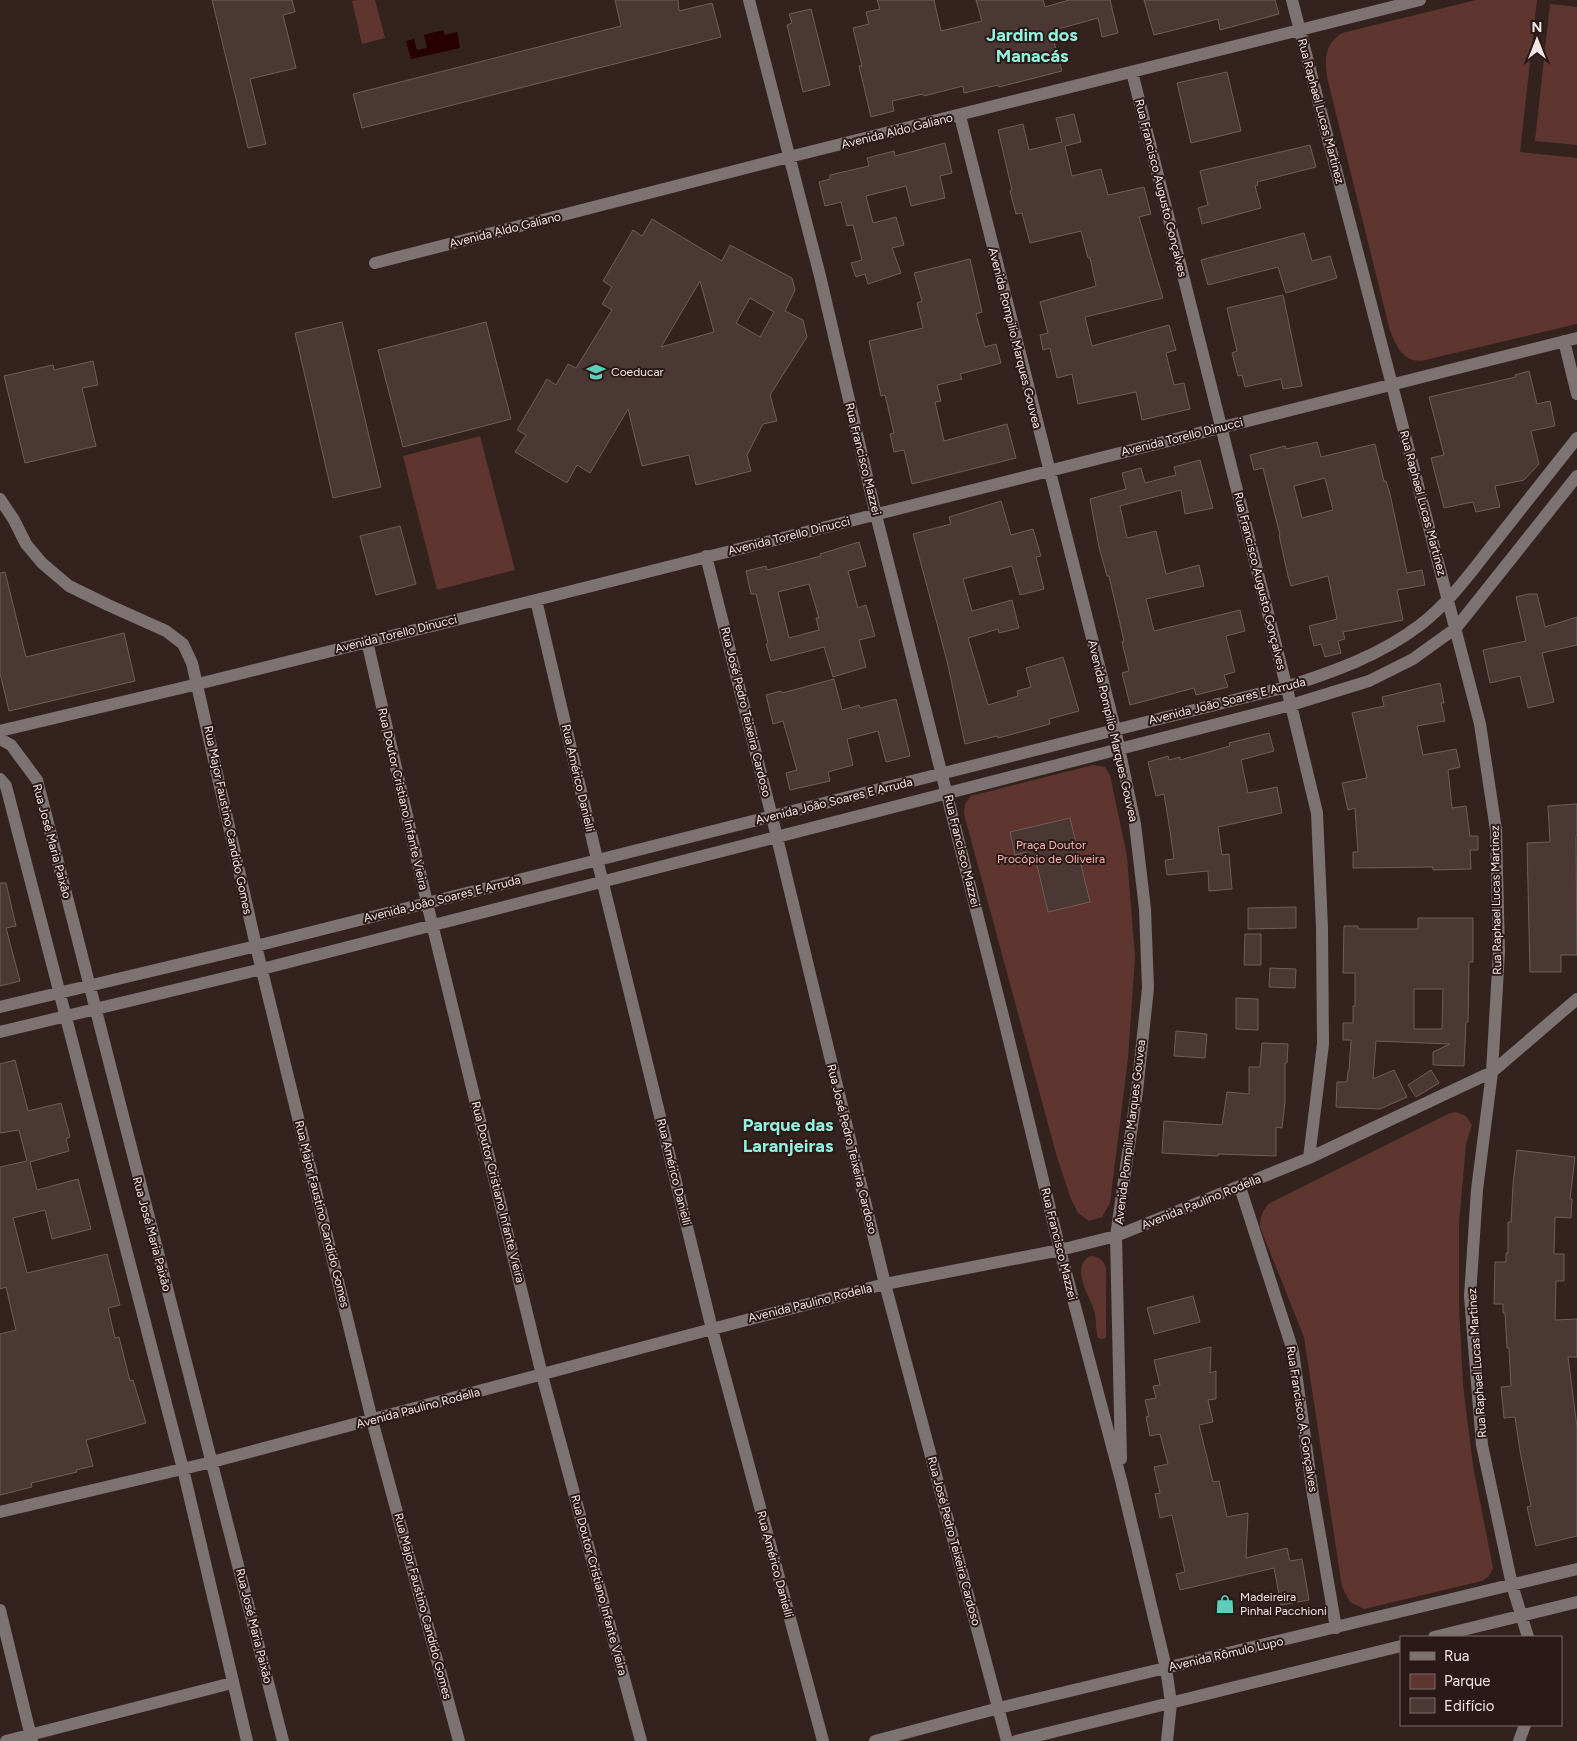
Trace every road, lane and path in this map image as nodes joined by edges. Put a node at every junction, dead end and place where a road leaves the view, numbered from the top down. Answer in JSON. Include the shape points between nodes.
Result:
{"nodes":[{"id":1,"x":749,"y":0,"type":"edge"},
{"id":2,"x":1292,"y":0,"type":"edge"},
{"id":3,"x":1420,"y":0,"type":"edge"},
{"id":4,"x":1300,"y":31,"type":"junction"},
{"id":5,"x":1132,"y":72,"type":"junction"},
{"id":6,"x":960,"y":116,"type":"junction"},
{"id":7,"x":789,"y":157,"type":"junction"},
{"id":8,"x":375,"y":263,"type":"dead end"},
{"id":9,"x":1577,"y":338,"type":"edge"},
{"id":10,"x":1564,"y":341,"type":"junction"},
{"id":11,"x":1391,"y":384,"type":"junction"},
{"id":12,"x":1577,"y":394,"type":"edge"},
{"id":13,"x":1222,"y":428,"type":"junction"},
{"id":14,"x":1577,"y":438,"type":"edge"},
{"id":15,"x":1048,"y":470,"type":"junction"},
{"id":16,"x":1577,"y":476,"type":"edge"},
{"id":17,"x":0,"y":499,"type":"edge"},
{"id":18,"x":876,"y":515,"type":"junction"},
{"id":19,"x":706,"y":556,"type":"junction"},
{"id":20,"x":536,"y":600,"type":"junction"},
{"id":21,"x":1449,"y":601,"type":"junction"},
{"id":22,"x":1456,"y":628,"type":"junction"},
{"id":23,"x":367,"y":641,"type":"junction"},
{"id":24,"x":198,"y":684,"type":"junction"},
{"id":25,"x":1286,"y":687,"type":"junction"},
{"id":26,"x":1291,"y":705,"type":"junction"},
{"id":27,"x":1115,"y":729,"type":"junction"},
{"id":28,"x":0,"y":731,"type":"edge"},
{"id":29,"x":0,"y":739,"type":"edge"},
{"id":30,"x":1119,"y":749,"type":"junction"},
{"id":31,"x":942,"y":774,"type":"junction"},
{"id":32,"x":0,"y":780,"type":"edge"},
{"id":33,"x":947,"y":793,"type":"junction"},
{"id":34,"x":772,"y":816,"type":"junction"},
{"id":35,"x":777,"y":837,"type":"junction"},
{"id":36,"x":597,"y":859,"type":"junction"},
{"id":37,"x":603,"y":881,"type":"junction"},
{"id":38,"x":427,"y":903,"type":"junction"},
{"id":39,"x":433,"y":924,"type":"junction"},
{"id":40,"x":256,"y":946,"type":"junction"},
{"id":41,"x":262,"y":969,"type":"junction"},
{"id":42,"x":89,"y":985,"type":"junction"},
{"id":43,"x":61,"y":991,"type":"junction"},
{"id":44,"x":1577,"y":999,"type":"edge"},
{"id":45,"x":0,"y":1007,"type":"edge"},
{"id":46,"x":94,"y":1008,"type":"junction"},
{"id":47,"x":66,"y":1015,"type":"junction"},
{"id":48,"x":0,"y":1032,"type":"edge"},
{"id":49,"x":1492,"y":1072,"type":"junction"},
{"id":50,"x":1309,"y":1158,"type":"junction"},
{"id":51,"x":1240,"y":1186,"type":"junction"},
{"id":52,"x":1116,"y":1236,"type":"junction"},
{"id":53,"x":1060,"y":1250,"type":"junction"},
{"id":54,"x":885,"y":1284,"type":"junction"},
{"id":55,"x":712,"y":1328,"type":"junction"},
{"id":56,"x":542,"y":1375,"type":"junction"},
{"id":57,"x":372,"y":1420,"type":"junction"},
{"id":58,"x":212,"y":1462,"type":"junction"},
{"id":59,"x":183,"y":1469,"type":"junction"},
{"id":60,"x":1121,"y":1480,"type":"junction"},
{"id":61,"x":0,"y":1512,"type":"edge"},
{"id":62,"x":1577,"y":1570,"type":"edge"},
{"id":63,"x":1512,"y":1585,"type":"junction"},
{"id":64,"x":1577,"y":1602,"type":"edge"},
{"id":65,"x":0,"y":1610,"type":"edge"},
{"id":66,"x":1522,"y":1615,"type":"junction"},
{"id":67,"x":1336,"y":1628,"type":"junction"},
{"id":68,"x":1438,"y":1636,"type":"edge"},
{"id":69,"x":1528,"y":1636,"type":"edge"},
{"id":70,"x":1400,"y":1646,"type":"edge"},
{"id":71,"x":1166,"y":1668,"type":"junction"},
{"id":72,"x":232,"y":1683,"type":"junction"},
{"id":73,"x":1171,"y":1703,"type":"junction"},
{"id":74,"x":999,"y":1708,"type":"junction"},
{"id":75,"x":1525,"y":1726,"type":"edge"},
{"id":76,"x":31,"y":1738,"type":"edge"},
{"id":77,"x":6,"y":1741,"type":"edge"},
{"id":78,"x":246,"y":1741,"type":"edge"},
{"id":79,"x":283,"y":1741,"type":"edge"},
{"id":80,"x":459,"y":1741,"type":"edge"},
{"id":81,"x":641,"y":1741,"type":"edge"},
{"id":82,"x":823,"y":1741,"type":"edge"},
{"id":83,"x":875,"y":1741,"type":"edge"},
{"id":84,"x":1007,"y":1741,"type":"edge"},
{"id":85,"x":1016,"y":1741,"type":"edge"},
{"id":86,"x":1167,"y":1741,"type":"edge"},
{"id":87,"x":1519,"y":1741,"type":"edge"}],
"edges":[{"from":1,"to":7,"type":"street","name":"Rua Francisco Mazzei"},
{"from":2,"to":4,"type":"street","name":"Rua Raphael Lucas Martinez"},
{"from":3,"to":4,"type":"street","name":"Avenida Aldo Galiano"},
{"from":4,"to":5,"type":"street","name":"Avenida Aldo Galiano"},
{"from":4,"to":11,"type":"street","name":"Rua Raphael Lucas Martinez"},
{"from":5,"to":6,"type":"street","name":"Avenida Aldo Galiano"},
{"from":5,"to":13,"type":"street","name":"Rua Francisco Augusto Gonçalves"},
{"from":6,"to":7,"type":"street","name":"Avenida Aldo Galiano"},
{"from":6,"to":15,"type":"street","name":"Avenida Pompilio Marques Gouvea"},
{"from":7,"to":8,"type":"street","name":"Avenida Aldo Galiano"},
{"from":7,"to":18,"type":"street","name":"Rua Francisco Mazzei"},
{"from":9,"to":10,"type":"street","name":"Avenida Torello Dinucci"},
{"from":10,"to":11,"type":"street","name":"Avenida Torello Dinucci"},
{"from":10,"to":12,"type":"street"},
{"from":11,"to":13,"type":"street","name":"Avenida Torello Dinucci"},
{"from":11,"to":21,"type":"street","name":"Rua Raphael Lucas Martinez"},
{"from":13,"to":15,"type":"street","name":"Avenida Torello Dinucci"},
{"from":13,"to":25,"type":"street","name":"Rua Francisco Augusto Gonçalves"},
{"from":14,"to":21,"type":"street","name":"Avenida João Soares E Arruda"},
{"from":15,"to":18,"type":"street","name":"Avenida Torello Dinucci"},
{"from":15,"to":27,"type":"street","name":"Avenida Pompilio Marques Gouvea"},
{"from":16,"to":22,"type":"street","name":"Avenida João Soares E Arruda"},
{"from":17,"to":24,"type":"street","name":"Rua Major Faustino Candido Gomes","via":[[26,544],[69,586],[166,630],[183,644]]},
{"from":18,"to":19,"type":"street","name":"Avenida Torello Dinucci"},
{"from":18,"to":31,"type":"street","name":"Rua Francisco Mazzei"},
{"from":19,"to":20,"type":"street","name":"Avenida Torello Dinucci"},
{"from":19,"to":34,"type":"street","name":"Rua José Pedro Teixeira Cardoso"},
{"from":20,"to":23,"type":"street","name":"Avenida Torello Dinucci"},
{"from":20,"to":36,"type":"street","name":"Rua Américo Danielli"},
{"from":21,"to":22,"type":"street","name":"Rua Raphael Lucas Martinez"},
{"from":21,"to":25,"type":"street","name":"Avenida João Soares E Arruda","via":[[1386,648],[1352,664]]},
{"from":22,"to":26,"type":"street","name":"Avenida João Soares E Arruda","via":[[1413,659],[1369,681]]},
{"from":22,"to":49,"type":"street","name":"Rua Raphael Lucas Martinez","via":[[1480,724],[1496,830],[1499,952]]},
{"from":23,"to":24,"type":"street","name":"Avenida Torello Dinucci"},
{"from":23,"to":38,"type":"street","name":"Rua Doutor Cristiano Infante Vieira"},
{"from":24,"to":28,"type":"street","name":"Avenida Torello Dinucci"},
{"from":24,"to":40,"type":"street","name":"Rua Major Faustino Candido Gomes"},
{"from":25,"to":26,"type":"street","name":"Rua Francisco Augusto Gonçalves"},
{"from":25,"to":27,"type":"street","name":"Avenida João Soares E Arruda"},
{"from":26,"to":30,"type":"street","name":"Avenida João Soares E Arruda"},
{"from":26,"to":50,"type":"street","name":"Rua Francisco Augusto Gonçalves","via":[[1317,813],[1322,928],[1324,1044]]},
{"from":27,"to":30,"type":"street","name":"Avenida Pompilio Marques Gouvea"},
{"from":27,"to":31,"type":"street","name":"Avenida João Soares E Arruda"},
{"from":29,"to":42,"type":"street","name":"Rua José Maria Paixão","via":[[11,745],[36,780]]},
{"from":30,"to":33,"type":"street","name":"Avenida João Soares E Arruda"},
{"from":30,"to":52,"type":"street","name":"Avenida Pompilio Marques Gouvea","via":[[1135,824],[1145,908],[1148,988]]},
{"from":31,"to":33,"type":"street","name":"Rua Francisco Mazzei"},
{"from":31,"to":34,"type":"street","name":"Avenida João Soares E Arruda"},
{"from":32,"to":43,"type":"street","via":[[6,786]]},
{"from":33,"to":35,"type":"street","name":"Avenida João Soares E Arruda"},
{"from":33,"to":53,"type":"street","name":"Rua Francisco Mazzei"},
{"from":34,"to":35,"type":"street","name":"Rua José Pedro Teixeira Cardoso"},
{"from":34,"to":36,"type":"street","name":"Avenida João Soares E Arruda"},
{"from":35,"to":37,"type":"street","name":"Avenida João Soares E Arruda"},
{"from":35,"to":54,"type":"street","name":"Rua José Pedro Teixeira Cardoso"},
{"from":36,"to":37,"type":"street","name":"Rua Américo Danielli"},
{"from":36,"to":38,"type":"street","name":"Avenida João Soares E Arruda"},
{"from":37,"to":39,"type":"street","name":"Avenida João Soares E Arruda"},
{"from":37,"to":55,"type":"street","name":"Rua Américo Danielli"},
{"from":38,"to":39,"type":"street","name":"Rua Doutor Cristiano Infante Vieira"},
{"from":38,"to":40,"type":"street","name":"Avenida João Soares E Arruda"},
{"from":39,"to":41,"type":"street","name":"Avenida João Soares E Arruda"},
{"from":39,"to":56,"type":"street","name":"Rua Doutor Cristiano Infante Vieira"},
{"from":40,"to":41,"type":"street","name":"Rua Major Faustino Candido Gomes"},
{"from":40,"to":42,"type":"street","name":"Avenida João Soares E Arruda"},
{"from":41,"to":46,"type":"street","name":"Avenida João Soares E Arruda"},
{"from":41,"to":57,"type":"street","name":"Rua Major Faustino Candido Gomes"},
{"from":42,"to":43,"type":"street","name":"Avenida João Soares E Arruda"},
{"from":42,"to":46,"type":"street","name":"Rua José Maria Paixão"},
{"from":43,"to":45,"type":"street","name":"Avenida João Soares E Arruda"},
{"from":43,"to":47,"type":"street"},
{"from":44,"to":49,"type":"street","name":"Avenida Paulino Rodella"},
{"from":46,"to":47,"type":"street","name":"Avenida João Soares E Arruda"},
{"from":46,"to":58,"type":"street","name":"Rua José Maria Paixão"},
{"from":47,"to":48,"type":"street","name":"Avenida João Soares E Arruda"},
{"from":47,"to":59,"type":"street"},
{"from":49,"to":50,"type":"street","name":"Avenida Paulino Rodella"},
{"from":49,"to":63,"type":"street","name":"Rua Raphael Lucas Martinez","via":[[1477,1190],[1470,1296],[1482,1445]]},
{"from":50,"to":51,"type":"street","name":"Avenida Paulino Rodella"},
{"from":51,"to":52,"type":"street","name":"Avenida Paulino Rodella"},
{"from":51,"to":67,"type":"street","name":"Rua Francisco A. Gonçalves","via":[[1293,1351]]},
{"from":52,"to":53,"type":"street","name":"Avenida Paulino Rodella"},
{"from":52,"to":60,"type":"street","name":"Avenida Pompilio Marques Gouvea"},
{"from":53,"to":54,"type":"street","name":"Avenida Paulino Rodella"},
{"from":53,"to":60,"type":"street","name":"Rua Francisco Mazzei"},
{"from":54,"to":55,"type":"street","name":"Avenida Paulino Rodella"},
{"from":54,"to":74,"type":"street","name":"Rua José Pedro Teixeira Cardoso"},
{"from":55,"to":56,"type":"street","name":"Avenida Paulino Rodella"},
{"from":55,"to":82,"type":"street","name":"Rua Américo Danielli"},
{"from":56,"to":57,"type":"street","name":"Avenida Paulino Rodella"},
{"from":56,"to":81,"type":"street","name":"Rua Doutor Cristiano Infante Vieira"},
{"from":57,"to":58,"type":"street","name":"Avenida Paulino Rodella"},
{"from":57,"to":80,"type":"street","name":"Rua Major Faustino Candido Gomes"},
{"from":58,"to":59,"type":"street","name":"Avenida Paulino Rodella"},
{"from":58,"to":79,"type":"street","name":"Rua José Maria Paixão"},
{"from":59,"to":61,"type":"street","name":"Avenida Paulino Rodella"},
{"from":59,"to":72,"type":"street"},
{"from":60,"to":71,"type":"street","name":"Rua Francisco Mazzei"},
{"from":62,"to":63,"type":"street","name":"Avenida Rômulo Lupo"},
{"from":63,"to":66,"type":"street","name":"Rua Raphael Lucas Martinez"},
{"from":63,"to":67,"type":"street","name":"Avenida Rômulo Lupo"},
{"from":64,"to":66,"type":"street"},
{"from":65,"to":76,"type":"street"},
{"from":66,"to":68,"type":"street"},
{"from":66,"to":69,"type":"street","name":"Rua Raphael Lucas Martinez"},
{"from":67,"to":71,"type":"street","name":"Avenida Rômulo Lupo"},
{"from":70,"to":73,"type":"street"},
{"from":71,"to":73,"type":"street","name":"Rua Francisco Mazzei"},
{"from":71,"to":74,"type":"street","name":"Avenida Rômulo Lupo"},
{"from":72,"to":76,"type":"street"},
{"from":72,"to":78,"type":"street"},
{"from":73,"to":85,"type":"street"},
{"from":73,"to":86,"type":"street","name":"Rua Francisco Mazzei"},
{"from":74,"to":83,"type":"street","name":"Avenida Rômulo Lupo"},
{"from":74,"to":84,"type":"street","name":"Rua José Pedro Teixeira Cardoso"},
{"from":75,"to":87,"type":"street"},
{"from":76,"to":77,"type":"street"}]}
